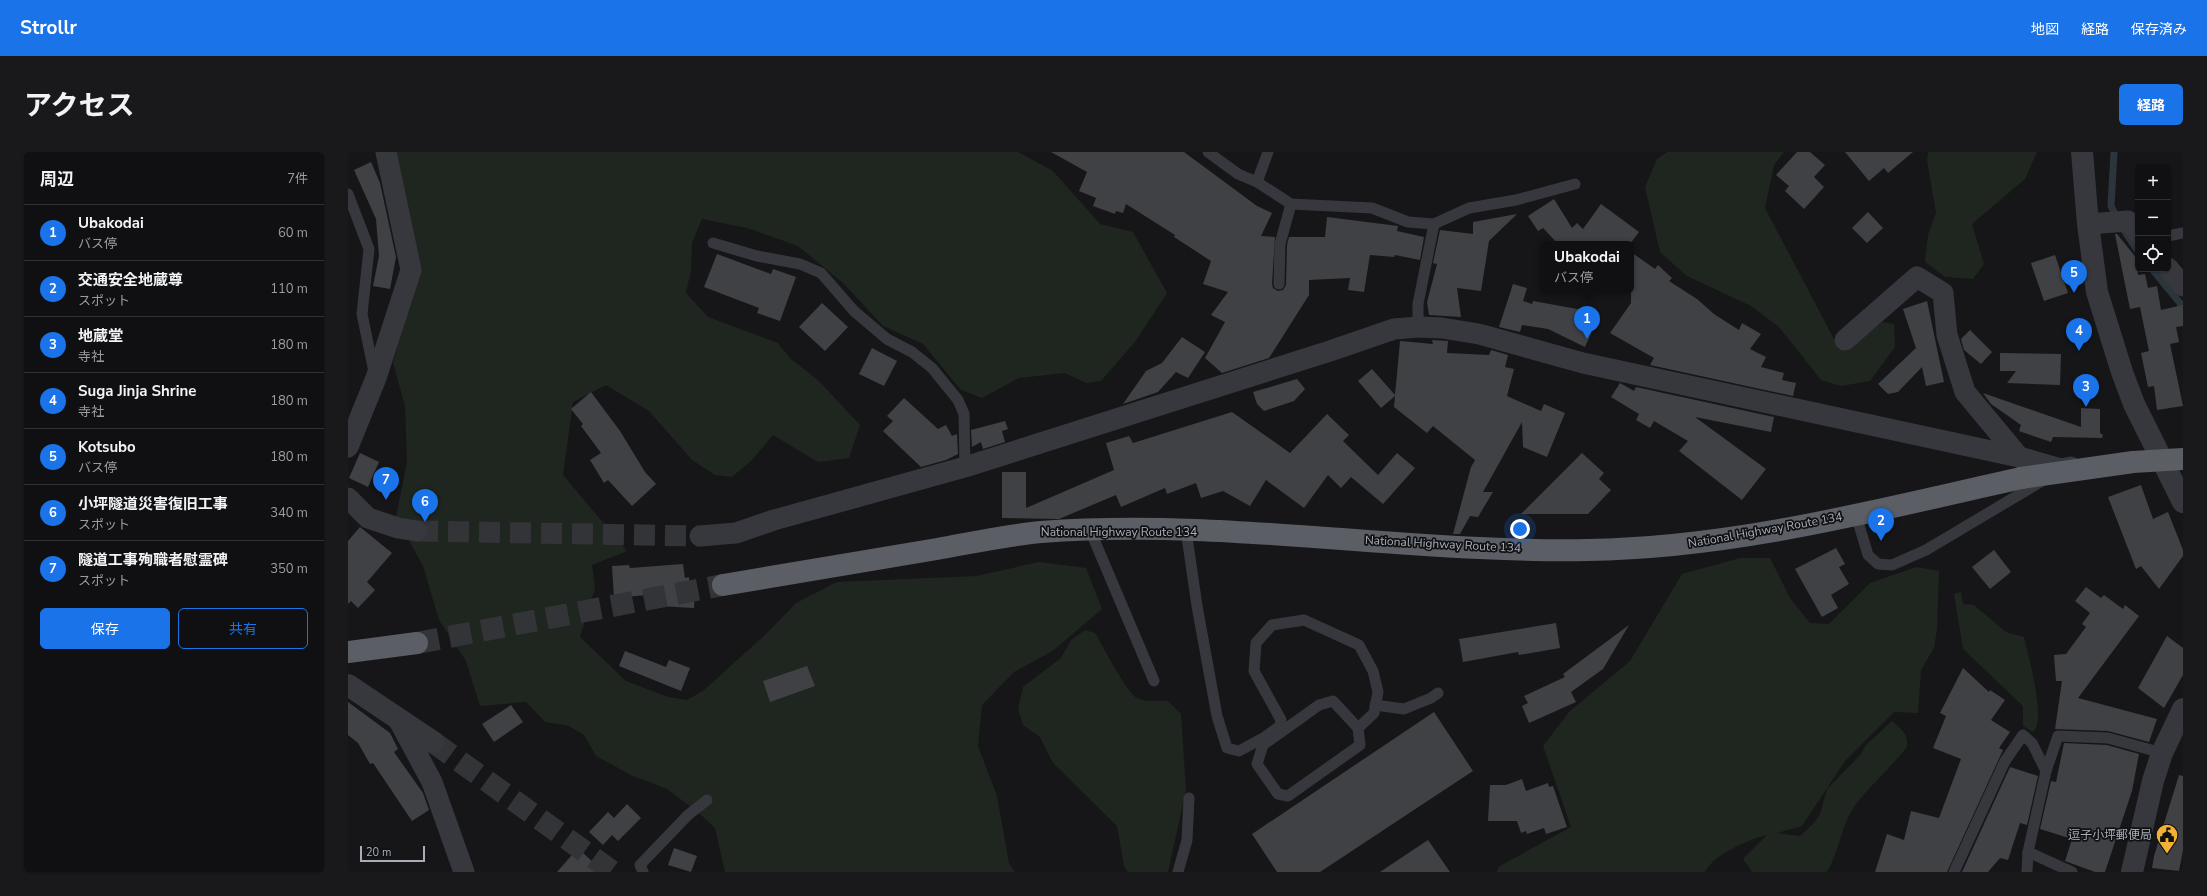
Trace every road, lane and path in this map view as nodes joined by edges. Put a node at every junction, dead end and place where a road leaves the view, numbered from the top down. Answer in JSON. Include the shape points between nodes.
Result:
{"nodes":[{"id":1,"x":386,"y":152,"type":"edge"},
{"id":2,"x":1208,"y":152,"type":"edge"},
{"id":3,"x":1268,"y":152,"type":"edge"},
{"id":4,"x":2082,"y":152,"type":"edge"},
{"id":5,"x":1257,"y":182,"type":"junction"},
{"id":6,"x":1574,"y":184,"type":"dead end"},
{"id":7,"x":348,"y":194,"type":"edge"},
{"id":8,"x":1291,"y":204,"type":"junction"},
{"id":9,"x":1434,"y":224,"type":"junction"},
{"id":10,"x":2088,"y":224,"type":"junction"},
{"id":11,"x":2135,"y":229,"type":"edge"},
{"id":12,"x":2183,"y":233,"type":"edge"},
{"id":13,"x":2171,"y":235,"type":"edge"},
{"id":14,"x":713,"y":243,"type":"dead end"},
{"id":15,"x":2171,"y":272,"type":"edge"},
{"id":16,"x":1279,"y":284,"type":"dead end"},
{"id":17,"x":2183,"y":286,"type":"edge"},
{"id":18,"x":1418,"y":327,"type":"junction"},
{"id":19,"x":1845,"y":340,"type":"dead end"},
{"id":20,"x":376,"y":378,"type":"junction"},
{"id":21,"x":348,"y":447,"type":"edge"},
{"id":22,"x":2162,"y":456,"type":"junction"},
{"id":23,"x":2019,"y":457,"type":"junction"},
{"id":24,"x":2183,"y":459,"type":"edge"},
{"id":25,"x":965,"y":467,"type":"junction"},
{"id":26,"x":2061,"y":469,"type":"junction"},
{"id":27,"x":348,"y":498,"type":"edge"},
{"id":28,"x":2183,"y":502,"type":"edge"},
{"id":29,"x":1856,"y":515,"type":"junction"},
{"id":30,"x":1090,"y":530,"type":"junction"},
{"id":31,"x":1186,"y":530,"type":"junction"},
{"id":32,"x":417,"y":531,"type":"tunnel mouth"},
{"id":33,"x":700,"y":536,"type":"tunnel mouth"},
{"id":34,"x":723,"y":585,"type":"tunnel mouth"},
{"id":35,"x":417,"y":643,"type":"tunnel mouth"},
{"id":36,"x":356,"y":651,"type":"edge"},
{"id":37,"x":1154,"y":681,"type":"dead end"},
{"id":38,"x":348,"y":685,"type":"edge"},
{"id":39,"x":1438,"y":693,"type":"dead end"},
{"id":40,"x":1375,"y":705,"type":"junction"},
{"id":41,"x":2183,"y":709,"type":"edge"},
{"id":42,"x":397,"y":717,"type":"junction"},
{"id":43,"x":1358,"y":728,"type":"junction"},
{"id":44,"x":432,"y":742,"type":"tunnel mouth"},
{"id":45,"x":2162,"y":752,"type":"junction"},
{"id":46,"x":2046,"y":771,"type":"junction"},
{"id":47,"x":1189,"y":798,"type":"dead end"},
{"id":48,"x":707,"y":800,"type":"dead end"},
{"id":49,"x":2028,"y":852,"type":"junction"},
{"id":50,"x":464,"y":872,"type":"edge"},
{"id":51,"x":642,"y":872,"type":"edge"},
{"id":52,"x":1178,"y":872,"type":"edge"},
{"id":53,"x":1954,"y":872,"type":"edge"},
{"id":54,"x":2027,"y":872,"type":"edge"},
{"id":55,"x":2072,"y":872,"type":"edge"},
{"id":56,"x":2132,"y":872,"type":"edge"}],
"edges":[{"from":1,"to":20,"type":"street","via":[[411,270]]},
{"from":2,"to":5,"type":"lane","via":[[1238,174]]},
{"from":3,"to":5,"type":"lane"},
{"from":4,"to":10,"type":"street"},
{"from":5,"to":8,"type":"lane"},
{"from":6,"to":9,"type":"lane","via":[[1516,200],[1468,208]]},
{"from":7,"to":20,"type":"lane","via":[[369,249],[362,314]]},
{"from":8,"to":9,"type":"lane","via":[[1372,208],[1408,222]]},
{"from":8,"to":16,"type":"lane","via":[[1280,244]]},
{"from":9,"to":18,"type":"lane","via":[[1418,304]]},
{"from":10,"to":11,"type":"street","via":[[2128,221]]},
{"from":10,"to":22,"type":"street","via":[[2097,292],[2122,372],[2134,404]]},
{"from":12,"to":13,"type":"lane"},
{"from":14,"to":25,"type":"lane","via":[[757,256],[800,264],[821,273],[854,311],[887,339],[912,352],[932,368],[958,400],[964,414]]},
{"from":15,"to":17,"type":"street"},
{"from":18,"to":23,"type":"street","via":[[1479,334],[1582,363]]},
{"from":18,"to":25,"type":"street","via":[[1394,329]]},
{"from":19,"to":23,"type":"street","via":[[1917,277],[1943,293],[1946,335],[1965,392]]},
{"from":20,"to":21,"type":"street"},
{"from":22,"to":26,"type":"street"},
{"from":22,"to":28,"type":"street"},
{"from":23,"to":26,"type":"street"},
{"from":24,"to":29,"type":"highway","name":"National Highway Route 134","bridge":true,"via":[[2133,462],[2021,478]]},
{"from":25,"to":33,"type":"street","via":[[736,533]]},
{"from":26,"to":29,"type":"lane","via":[[1926,550],[1892,565],[1878,564],[1868,555]]},
{"from":27,"to":32,"type":"street","via":[[368,518]]},
{"from":29,"to":31,"type":"highway","name":"National Highway Route 134","via":[[1758,534],[1685,544],[1587,550],[1509,549]]},
{"from":30,"to":31,"type":"highway","name":"National Highway Route 134"},
{"from":30,"to":34,"type":"highway","name":"National Highway Route 134","via":[[1039,532]]},
{"from":30,"to":37,"type":"lane"},
{"from":31,"to":40,"type":"lane","via":[[1216,709],[1228,748],[1239,751],[1280,726],[1281,720],[1254,671],[1256,643],[1272,625],[1304,620],[1359,645],[1373,671],[1378,692]]},
{"from":35,"to":36,"type":"highway"},
{"from":38,"to":42,"type":"street"},
{"from":39,"to":40,"type":"lane","via":[[1404,709]]},
{"from":40,"to":43,"type":"lane","via":[[1374,713]]},
{"from":41,"to":45,"type":"street"},
{"from":42,"to":44,"type":"street"},
{"from":42,"to":50,"type":"street","via":[[432,782]]},
{"from":43,"to":43,"type":"lane","via":[[1360,745],[1288,796],[1278,794],[1257,764],[1263,745],[1319,705],[1333,701]]},
{"from":45,"to":46,"type":"lane","via":[[2108,738],[2058,736]]},
{"from":45,"to":56,"type":"street"},
{"from":46,"to":49,"type":"lane"},
{"from":46,"to":53,"type":"lane","via":[[2032,743],[2023,735],[2005,761]]},
{"from":47,"to":52,"type":"lane","via":[[1187,840]]},
{"from":48,"to":51,"type":"lane","via":[[688,815],[640,864]]},
{"from":49,"to":54,"type":"lane"},
{"from":49,"to":55,"type":"lane"}]}
